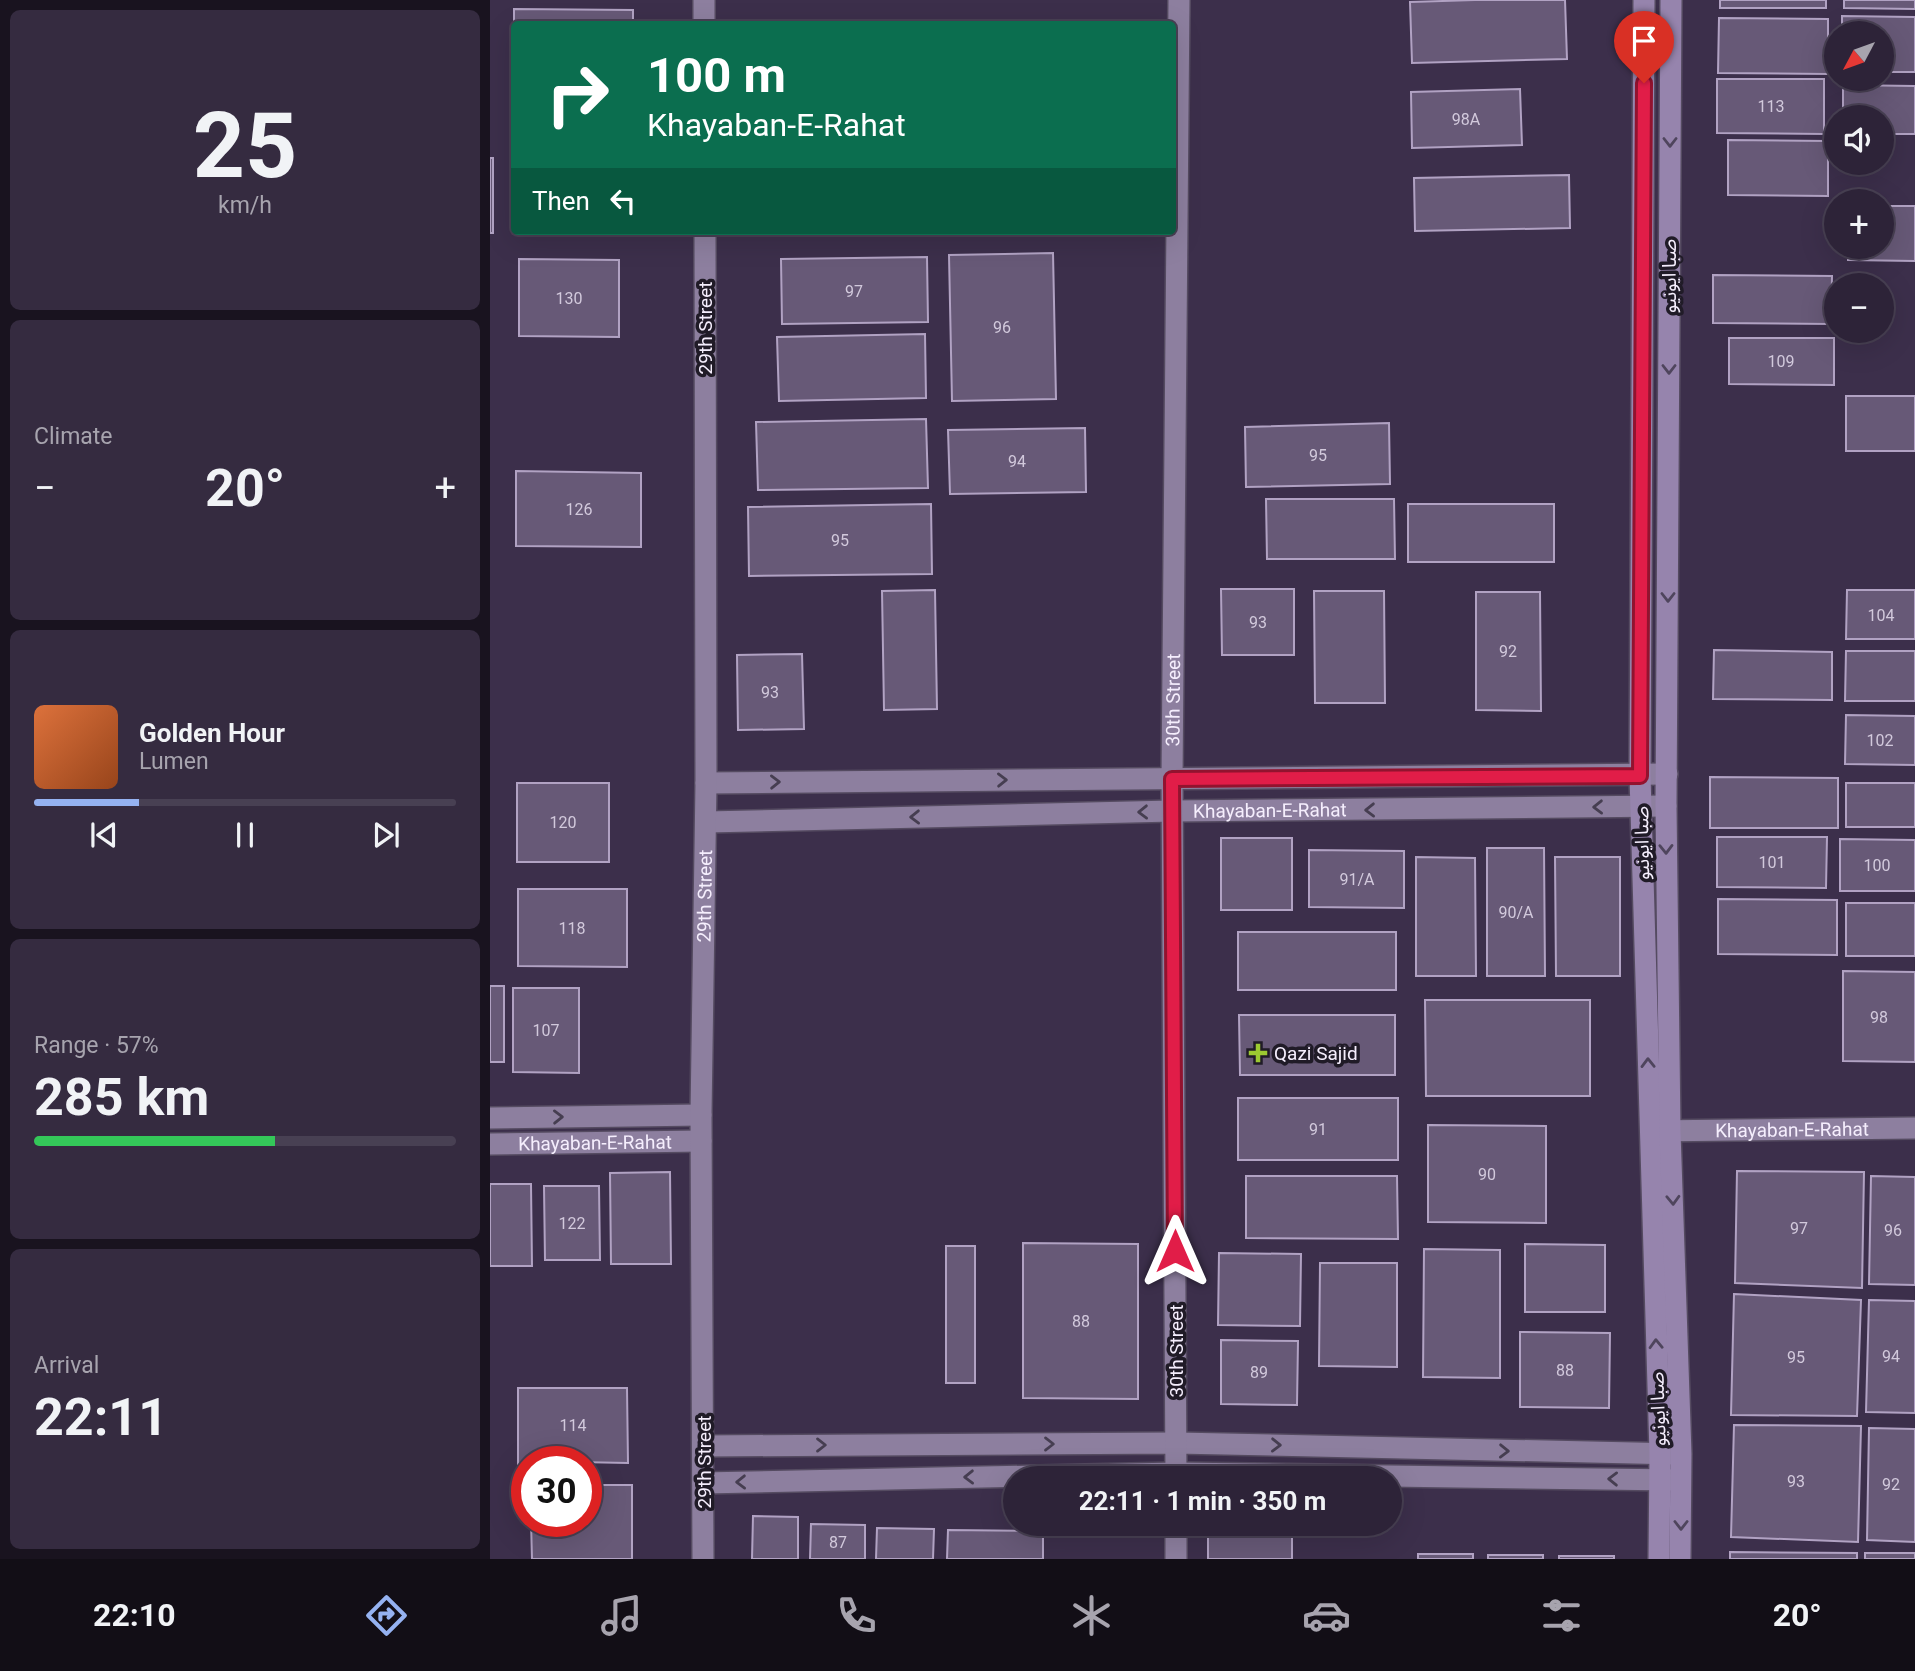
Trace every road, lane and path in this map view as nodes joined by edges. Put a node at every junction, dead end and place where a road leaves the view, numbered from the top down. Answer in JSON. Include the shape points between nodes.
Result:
{"nodes":[{"id":1,"x":704,"y":0,"type":"edge"},
{"id":2,"x":1179,"y":0,"type":"edge"},
{"id":3,"x":1644,"y":0,"type":"edge"},
{"id":4,"x":1671,"y":0,"type":"edge"},
{"id":5,"x":704,"y":21,"type":"edge"},
{"id":6,"x":705,"y":235,"type":"edge"},
{"id":7,"x":1667,"y":774,"type":"junction"},
{"id":8,"x":1640,"y":776,"type":"junction"},
{"id":9,"x":1172,"y":779,"type":"junction"},
{"id":10,"x":706,"y":783,"type":"junction"},
{"id":11,"x":1666,"y":806,"type":"junction"},
{"id":12,"x":1641,"y":807,"type":"junction"},
{"id":13,"x":1172,"y":811,"type":"junction"},
{"id":14,"x":706,"y":822,"type":"junction"},
{"id":15,"x":701,"y":1115,"type":"junction"},
{"id":16,"x":490,"y":1118,"type":"edge"},
{"id":17,"x":1915,"y":1128,"type":"edge"},
{"id":18,"x":1660,"y":1131,"type":"junction"},
{"id":19,"x":701,"y":1141,"type":"junction"},
{"id":20,"x":490,"y":1144,"type":"edge"},
{"id":21,"x":1177,"y":1443,"type":"junction"},
{"id":22,"x":704,"y":1446,"type":"junction"},
{"id":23,"x":1670,"y":1454,"type":"junction"},
{"id":24,"x":1176,"y":1466,"type":"edge"},
{"id":25,"x":1402,"y":1478,"type":"edge"},
{"id":26,"x":1003,"y":1479,"type":"edge"},
{"id":27,"x":1670,"y":1480,"type":"junction"},
{"id":28,"x":704,"y":1483,"type":"junction"},
{"id":29,"x":1176,"y":1536,"type":"edge"},
{"id":30,"x":703,"y":1559,"type":"edge"},
{"id":31,"x":1176,"y":1559,"type":"edge"},
{"id":32,"x":1659,"y":1559,"type":"edge"},
{"id":33,"x":1680,"y":1559,"type":"edge"}],
"edges":[{"from":1,"to":5,"type":"street"},
{"from":2,"to":9,"type":"street","name":"30th Street"},
{"from":3,"to":8,"type":"main road","name":"صبا ایونیو"},
{"from":4,"to":7,"type":"main road","name":"صبا ایونیو","one_way":true},
{"from":6,"to":10,"type":"street","name":"29th Street"},
{"from":7,"to":8,"type":"street","name":"Khayaban-E-Rahat"},
{"from":7,"to":11,"type":"main road","name":"صبا ایونیو"},
{"from":8,"to":9,"type":"street","name":"Khayaban-E-Rahat"},
{"from":8,"to":12,"type":"main road","name":"صبا ایونیو"},
{"from":10,"to":9,"type":"street","name":"Khayaban-E-Rahat","one_way":true},
{"from":9,"to":13,"type":"street","name":"30th Street"},
{"from":10,"to":14,"type":"street","name":"29th Street"},
{"from":11,"to":12,"type":"street","name":"Khayaban-E-Rahat"},
{"from":11,"to":18,"type":"main road","name":"صبا ایونیو","one_way":true},
{"from":12,"to":13,"type":"street","name":"Khayaban-E-Rahat","one_way":true},
{"from":18,"to":12,"type":"main road","name":"صبا ایونیو","one_way":true},
{"from":13,"to":14,"type":"street","name":"Khayaban-E-Rahat","one_way":true},
{"from":13,"to":21,"type":"street","name":"30th Street"},
{"from":14,"to":15,"type":"street","name":"29th Street"},
{"from":16,"to":15,"type":"street","name":"Khayaban-E-Rahat","one_way":true},
{"from":15,"to":19,"type":"street","name":"29th Street"},
{"from":17,"to":18,"type":"street","name":"Khayaban-E-Rahat"},
{"from":18,"to":23,"type":"main road","name":"صبا ایونیو"},
{"from":19,"to":20,"type":"street","name":"Khayaban-E-Rahat"},
{"from":19,"to":22,"type":"street","name":"29th Street"},
{"from":22,"to":21,"type":"street","one_way":true},
{"from":21,"to":23,"type":"street","one_way":true},
{"from":21,"to":24,"type":"street","name":"30th Street"},
{"from":22,"to":28,"type":"street","name":"29th Street"},
{"from":23,"to":27,"type":"main road","name":"صبا ایونیو"},
{"from":27,"to":25,"type":"street","one_way":true},
{"from":26,"to":28,"type":"street","one_way":true},
{"from":27,"to":32,"type":"main road","name":"صبا ایونیو"},
{"from":27,"to":33,"type":"main road","name":"صبا ایونیو","one_way":true},
{"from":28,"to":30,"type":"street","name":"29th Street"},
{"from":29,"to":31,"type":"street"}]}
